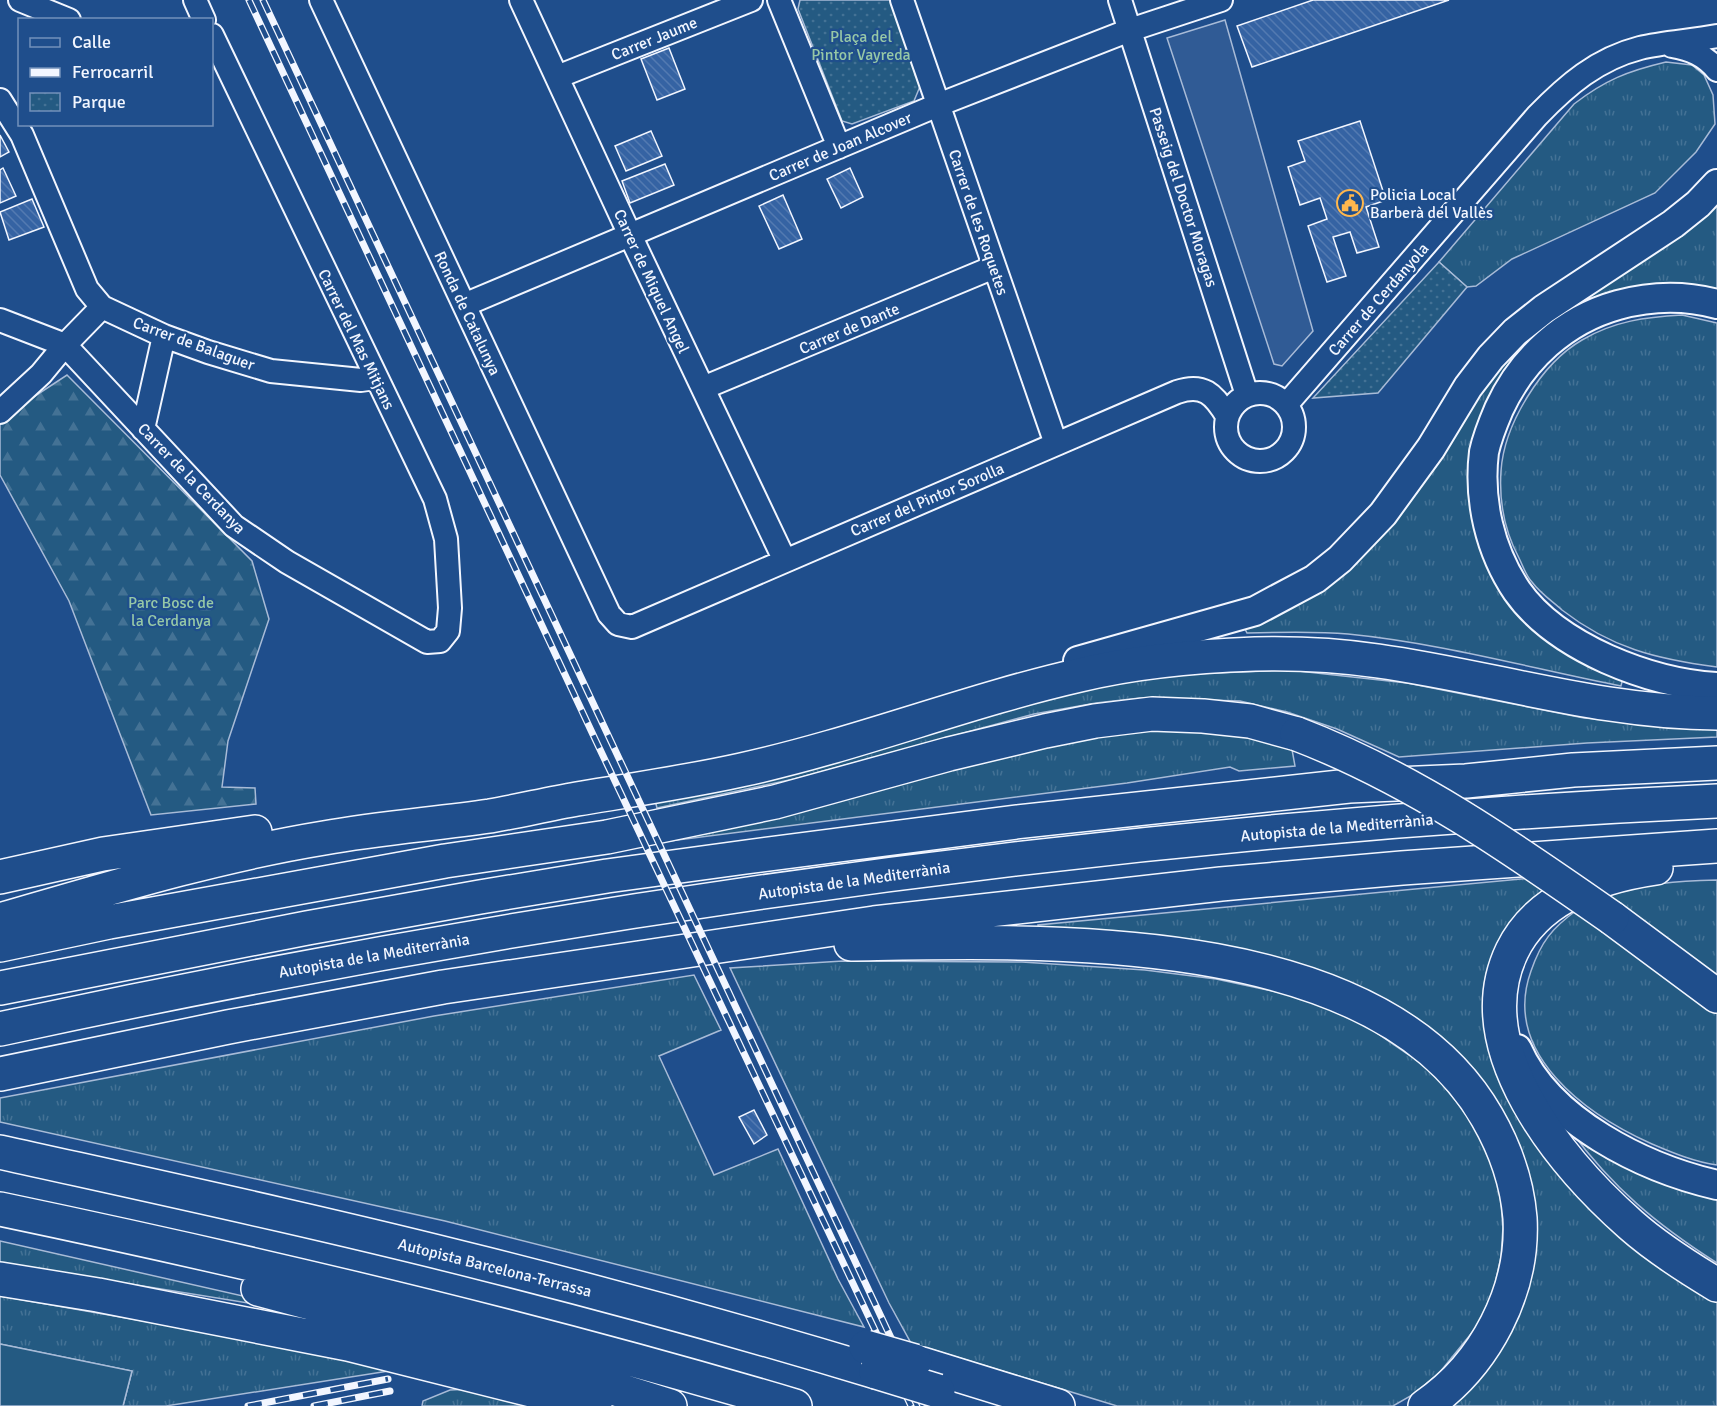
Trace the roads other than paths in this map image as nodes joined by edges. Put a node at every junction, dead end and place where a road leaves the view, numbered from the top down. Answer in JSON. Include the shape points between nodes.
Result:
{"nodes":[{"id":1,"x":20,"y":0,"type":"edge"},
{"id":2,"x":195,"y":0,"type":"edge"},
{"id":3,"x":521,"y":0,"type":"edge"},
{"id":4,"x":751,"y":0,"type":"edge"},
{"id":5,"x":779,"y":0,"type":"edge"},
{"id":6,"x":903,"y":0,"type":"edge"},
{"id":7,"x":1120,"y":0,"type":"edge"},
{"id":8,"x":1221,"y":0,"type":"edge"},
{"id":9,"x":324,"y":1,"type":"edge"},
{"id":10,"x":64,"y":18,"type":"edge"},
{"id":11,"x":203,"y":18,"type":"edge"},
{"id":12,"x":1130,"y":30,"type":"junction"},
{"id":13,"x":1717,"y":36,"type":"edge"},
{"id":14,"x":213,"y":37,"type":"edge"},
{"id":15,"x":1665,"y":45,"type":"junction"},
{"id":16,"x":1717,"y":70,"type":"edge"},
{"id":17,"x":213,"y":76,"type":"edge"},
{"id":18,"x":557,"y":77,"type":"junction"},
{"id":19,"x":235,"y":86,"type":"junction"},
{"id":20,"x":0,"y":100,"type":"edge"},
{"id":21,"x":938,"y":105,"type":"junction"},
{"id":22,"x":839,"y":147,"type":"junction"},
{"id":23,"x":1717,"y":184,"type":"edge"},
{"id":24,"x":630,"y":235,"type":"junction"},
{"id":25,"x":994,"y":267,"type":"junction"},
{"id":26,"x":1717,"y":304,"type":"edge"},
{"id":27,"x":464,"y":305,"type":"junction"},
{"id":28,"x":102,"y":307,"type":"junction"},
{"id":29,"x":0,"y":320,"type":"edge"},
{"id":30,"x":164,"y":336,"type":"junction"},
{"id":31,"x":65,"y":345,"type":"junction"},
{"id":32,"x":375,"y":378,"type":"junction"},
{"id":33,"x":703,"y":388,"type":"junction"},
{"id":34,"x":1247,"y":395,"type":"junction"},
{"id":35,"x":1286,"y":405,"type":"junction"},
{"id":36,"x":0,"y":412,"type":"edge"},
{"id":37,"x":1227,"y":416,"type":"junction"},
{"id":38,"x":143,"y":429,"type":"junction"},
{"id":39,"x":1056,"y":444,"type":"junction"},
{"id":40,"x":785,"y":561,"type":"junction"},
{"id":41,"x":618,"y":624,"type":"joint"},
{"id":42,"x":427,"y":642,"type":"joint"},
{"id":43,"x":1717,"y":687,"type":"edge"},
{"id":44,"x":1717,"y":713,"type":"edge"},
{"id":45,"x":885,"y":731,"type":"junction"},
{"id":46,"x":1717,"y":763,"type":"edge"},
{"id":47,"x":573,"y":799,"type":"junction"},
{"id":48,"x":1717,"y":801,"type":"edge"},
{"id":49,"x":1717,"y":846,"type":"edge"},
{"id":50,"x":1717,"y":859,"type":"edge"},
{"id":51,"x":0,"y":877,"type":"edge"},
{"id":52,"x":0,"y":920,"type":"edge"},
{"id":53,"x":0,"y":945,"type":"edge"},
{"id":54,"x":726,"y":945,"type":"junction"},
{"id":55,"x":1501,"y":980,"type":"junction"},
{"id":56,"x":0,"y":988,"type":"edge"},
{"id":57,"x":1717,"y":996,"type":"edge"},
{"id":58,"x":0,"y":1029,"type":"edge"},
{"id":59,"x":0,"y":1074,"type":"edge"},
{"id":60,"x":0,"y":1152,"type":"edge"},
{"id":61,"x":1717,"y":1185,"type":"edge"},
{"id":62,"x":0,"y":1209,"type":"edge"},
{"id":63,"x":0,"y":1226,"type":"edge"},
{"id":64,"x":0,"y":1279,"type":"edge"},
{"id":65,"x":1717,"y":1286,"type":"edge"},
{"id":66,"x":930,"y":1377,"type":"junction"},
{"id":67,"x":595,"y":1406,"type":"edge"},
{"id":68,"x":670,"y":1406,"type":"edge"},
{"id":69,"x":795,"y":1406,"type":"edge"},
{"id":70,"x":984,"y":1406,"type":"edge"},
{"id":71,"x":1058,"y":1406,"type":"edge"},
{"id":72,"x":1425,"y":1406,"type":"edge"}],
"edges":[{"from":1,"to":10,"type":"street"},
{"from":2,"to":11,"type":"street"},
{"from":3,"to":18,"type":"street","name":"Carrer de Miquel Angel"},
{"from":4,"to":18,"type":"street","name":"Carrer Jaume"},
{"from":5,"to":22,"type":"street"},
{"from":6,"to":21,"type":"street","name":"Carrer de les Roquetes"},
{"from":7,"to":12,"type":"street","name":"Passeig del Doctor Moragas"},
{"from":8,"to":12,"type":"street","name":"Carrer de Joan Alcover"},
{"from":9,"to":27,"type":"street","name":"Ronda de Catalunya"},
{"from":12,"to":21,"type":"street","name":"Carrer de Joan Alcover"},
{"from":12,"to":34,"type":"street","name":"Passeig del Doctor Moragas"},
{"from":13,"to":15,"type":"street","name":"Carrer de Cerdanyola"},
{"from":14,"to":19,"type":"street","name":"Carrer del Mas Mitjans"},
{"from":15,"to":16,"type":"street","name":"Carrer de Cerdanyola","via":[[1697,53]]},
{"from":15,"to":35,"type":"street","name":"Carrer de Cerdanyola","via":[[1618,55],[1575,79],[1557,96]]},
{"from":17,"to":19,"type":"street"},
{"from":18,"to":24,"type":"street","name":"Carrer de Miquel Angel"},
{"from":19,"to":32,"type":"street","name":"Carrer del Mas Mitjans"},
{"from":20,"to":28,"type":"street","name":"Carrer de Balaguer","via":[[22,135],[87,290]]},
{"from":21,"to":22,"type":"street","name":"Carrer de Joan Alcover"},
{"from":21,"to":25,"type":"street","name":"Carrer de les Roquetes"},
{"from":22,"to":24,"type":"street","name":"Carrer de Joan Alcover"},
{"from":23,"to":45,"type":"main road","via":[[1673,224],[1515,332],[1467,387],[1431,448],[1383,514],[1315,579],[1255,611],[932,704]]},
{"from":24,"to":27,"type":"street","name":"Carrer de Joan Alcover"},
{"from":24,"to":33,"type":"street","name":"Carrer de Miquel Angel"},
{"from":25,"to":33,"type":"street","name":"Carrer de Dante"},
{"from":25,"to":39,"type":"street","name":"Carrer de les Roquetes"},
{"from":26,"to":43,"type":"main road","via":[[1683,298],[1629,302],[1581,319],[1557,334],[1537,351],[1504,398],[1485,451],[1483,481],[1491,540],[1518,593],[1538,614],[1563,634],[1624,666]]},
{"from":27,"to":41,"type":"street","name":"Ronda de Catalunya","via":[[609,615]]},
{"from":28,"to":30,"type":"street","name":"Carrer de Balaguer"},
{"from":28,"to":31,"type":"street"},
{"from":29,"to":31,"type":"street","name":"Carrer de la Cerdanya"},
{"from":30,"to":32,"type":"street","name":"Carrer de Balaguer","via":[[271,371]]},
{"from":30,"to":38,"type":"street"},
{"from":31,"to":36,"type":"street"},
{"from":31,"to":38,"type":"street","name":"Carrer de la Cerdanya"},
{"from":32,"to":42,"type":"street","name":"Carrer del Mas Mitjans","via":[[435,499],[446,539],[448,631],[440,641]]},
{"from":33,"to":40,"type":"street","name":"Carrer de Miquel Angel"},
{"from":34,"to":35,"type":"street","via":[[1268,394]]},
{"from":34,"to":37,"type":"street"},
{"from":35,"to":37,"type":"street","via":[[1293,419],[1293,435],[1286,449],[1274,459],[1258,462],[1242,457],[1231,446],[1225,432]]},
{"from":37,"to":39,"type":"street","name":"Carrer del Pintor Sorolla","via":[[1210,394],[1188,388]]},
{"from":38,"to":42,"type":"street","name":"Carrer de la Cerdanya","via":[[234,526],[287,562]]},
{"from":39,"to":40,"type":"street","name":"Carrer del Pintor Sorolla"},
{"from":40,"to":41,"type":"street","name":"Carrer del Pintor Sorolla","via":[[632,627]]},
{"from":44,"to":45,"type":"highway","via":[[1591,702],[1376,660],[1256,654],[1174,660],[1082,674]]},
{"from":45,"to":47,"type":"highway","via":[[744,770]]},
{"from":46,"to":56,"type":"highway","via":[[1349,786],[1016,822],[746,857],[480,897]]},
{"from":47,"to":51,"type":"highway","via":[[240,834],[103,854]]},
{"from":47,"to":52,"type":"highway","via":[[491,816],[325,837],[256,851]]},
{"from":48,"to":58,"type":"highway","name":"Autopista de la Mediterrània","via":[[1349,824],[1027,857],[489,934],[338,960]]},
{"from":49,"to":54,"type":"highway","via":[[1221,884],[874,922]]},
{"from":50,"to":55,"type":"highway","via":[[1624,873],[1594,882],[1560,900],[1527,927],[1515,944]]},
{"from":53,"to":57,"type":"highway","bridge":true,"via":[[444,861],[629,832],[775,802],[1045,731],[1152,714],[1250,721],[1298,734],[1359,759],[1488,833]]},
{"from":54,"to":59,"type":"highway","via":[[442,987]]},
{"from":54,"to":72,"type":"highway","via":[[1020,943],[1162,953],[1281,974],[1320,987],[1386,1018],[1444,1060],[1480,1103],[1506,1156],[1519,1203],[1518,1258],[1511,1288],[1491,1336],[1459,1378]]},
{"from":55,"to":61,"type":"main road","via":[[1503,1008],[1519,1053],[1543,1090],[1560,1107],[1604,1139],[1633,1154]]},
{"from":55,"to":65,"type":"highway","via":[[1498,1006],[1506,1052],[1515,1077],[1549,1133],[1604,1201],[1665,1252]]},
{"from":60,"to":66,"type":"highway","name":"Autopista Barcelona-Terrassa","bridge":true,"via":[[485,1264]]},
{"from":62,"to":69,"type":"highway","via":[[428,1306]]},
{"from":63,"to":68,"type":"highway","via":[[347,1311]]},
{"from":64,"to":67,"type":"highway","via":[[348,1344]]},
{"from":66,"to":70,"type":"highway","name":"Autopista Barcelona-Terrassa"},
{"from":66,"to":71,"type":"highway"}]}
